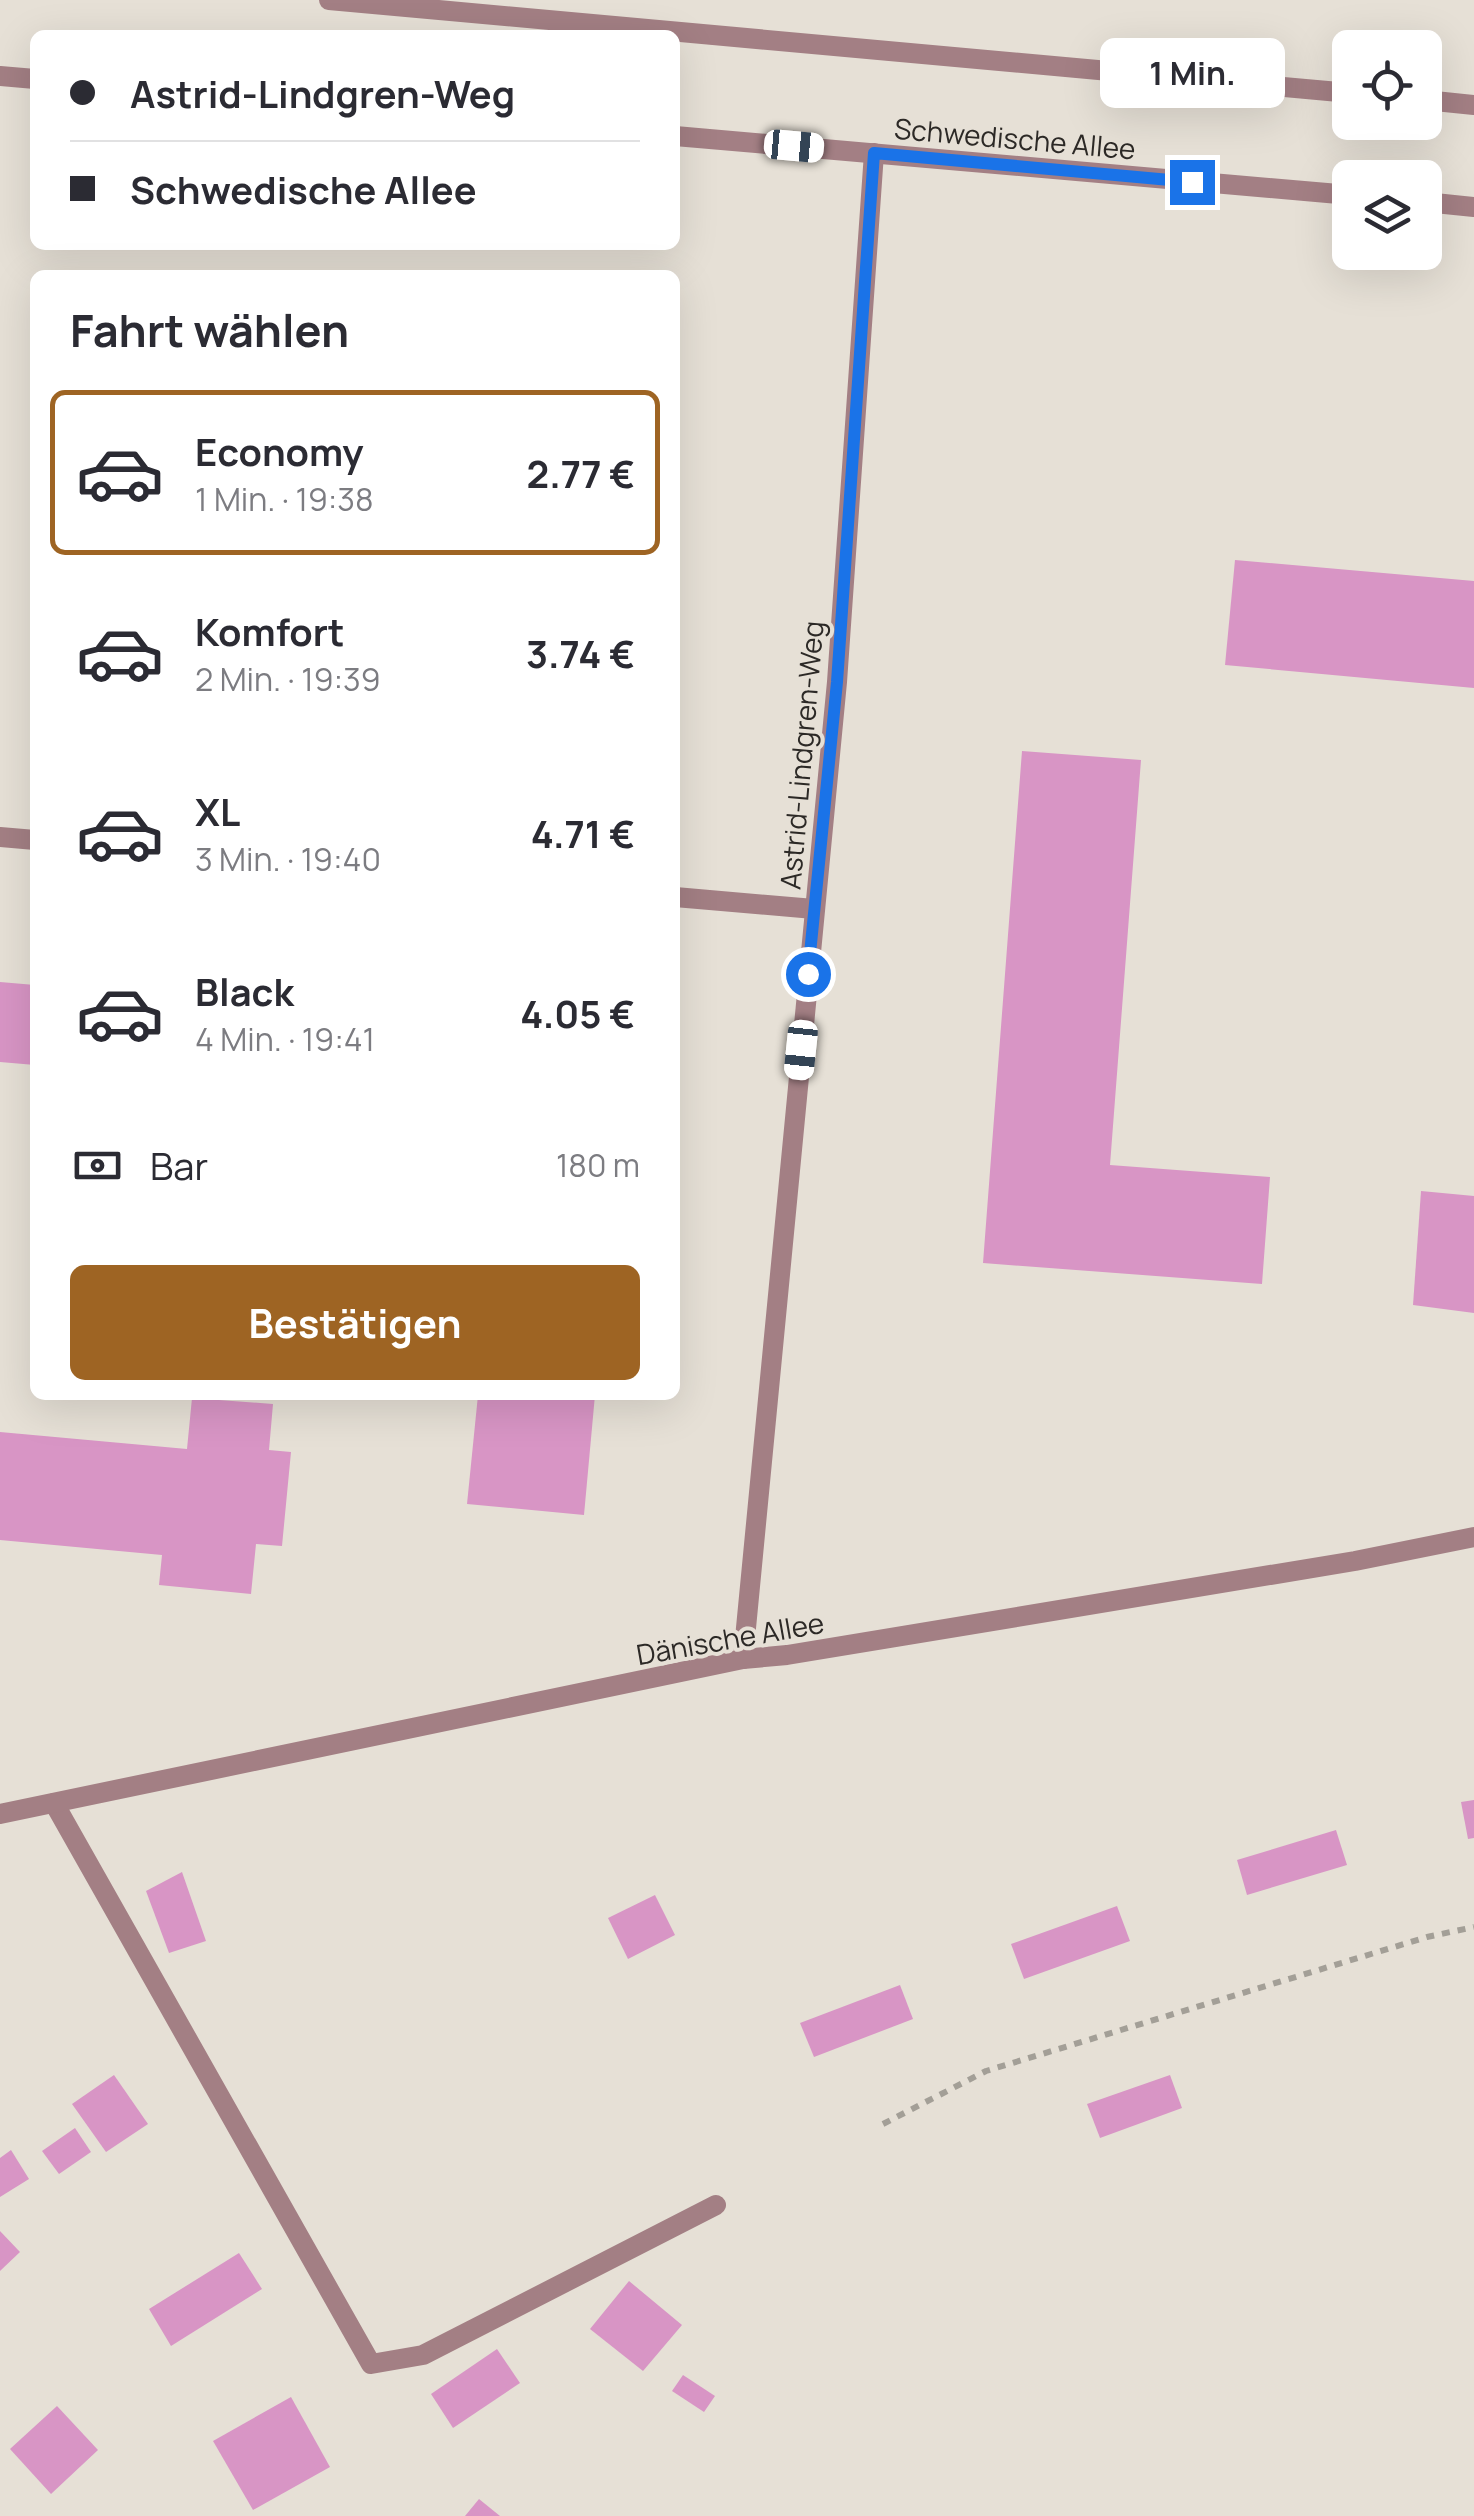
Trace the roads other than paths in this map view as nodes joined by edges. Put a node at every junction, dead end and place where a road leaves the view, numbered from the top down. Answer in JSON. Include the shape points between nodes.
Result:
{"nodes":[{"id":1,"x":329,"y":0,"type":"edge"},
{"id":2,"x":658,"y":30,"type":"edge"},
{"id":3,"x":680,"y":32,"type":"edge"},
{"id":4,"x":0,"y":76,"type":"edge"},
{"id":5,"x":30,"y":79,"type":"edge"},
{"id":6,"x":1332,"y":91,"type":"edge"},
{"id":7,"x":1442,"y":102,"type":"edge"},
{"id":8,"x":1474,"y":105,"type":"edge"},
{"id":9,"x":680,"y":136,"type":"edge"},
{"id":10,"x":874,"y":153,"type":"junction"},
{"id":11,"x":1332,"y":194,"type":"edge"},
{"id":12,"x":1442,"y":203,"type":"edge"},
{"id":13,"x":1474,"y":206,"type":"edge"},
{"id":14,"x":0,"y":838,"type":"edge"},
{"id":15,"x":30,"y":840,"type":"edge"},
{"id":16,"x":680,"y":897,"type":"edge"},
{"id":17,"x":814,"y":909,"type":"junction"},
{"id":18,"x":1474,"y":1538,"type":"edge"},
{"id":19,"x":743,"y":1659,"type":"junction"},
{"id":20,"x":54,"y":1803,"type":"junction"},
{"id":21,"x":0,"y":1814,"type":"edge"},
{"id":22,"x":716,"y":2205,"type":"dead end"}],
"edges":[{"from":1,"to":2,"type":"street"},
{"from":3,"to":6,"type":"street"},
{"from":4,"to":5,"type":"street"},
{"from":7,"to":8,"type":"street"},
{"from":9,"to":10,"type":"street","name":"Schwedische Allee"},
{"from":10,"to":11,"type":"street","name":"Schwedische Allee"},
{"from":10,"to":17,"type":"street","name":"Astrid-Lindgren-Weg"},
{"from":12,"to":13,"type":"street"},
{"from":14,"to":15,"type":"street"},
{"from":16,"to":17,"type":"street"},
{"from":17,"to":19,"type":"street","name":"Astrid-Lindgren-Weg"},
{"from":18,"to":19,"type":"street","name":"Dänische Allee"},
{"from":19,"to":20,"type":"street","name":"Dänische Allee"},
{"from":20,"to":21,"type":"street","name":"Dänische Allee"},
{"from":20,"to":22,"type":"street","via":[[372,2364],[423,2354]]}]}
